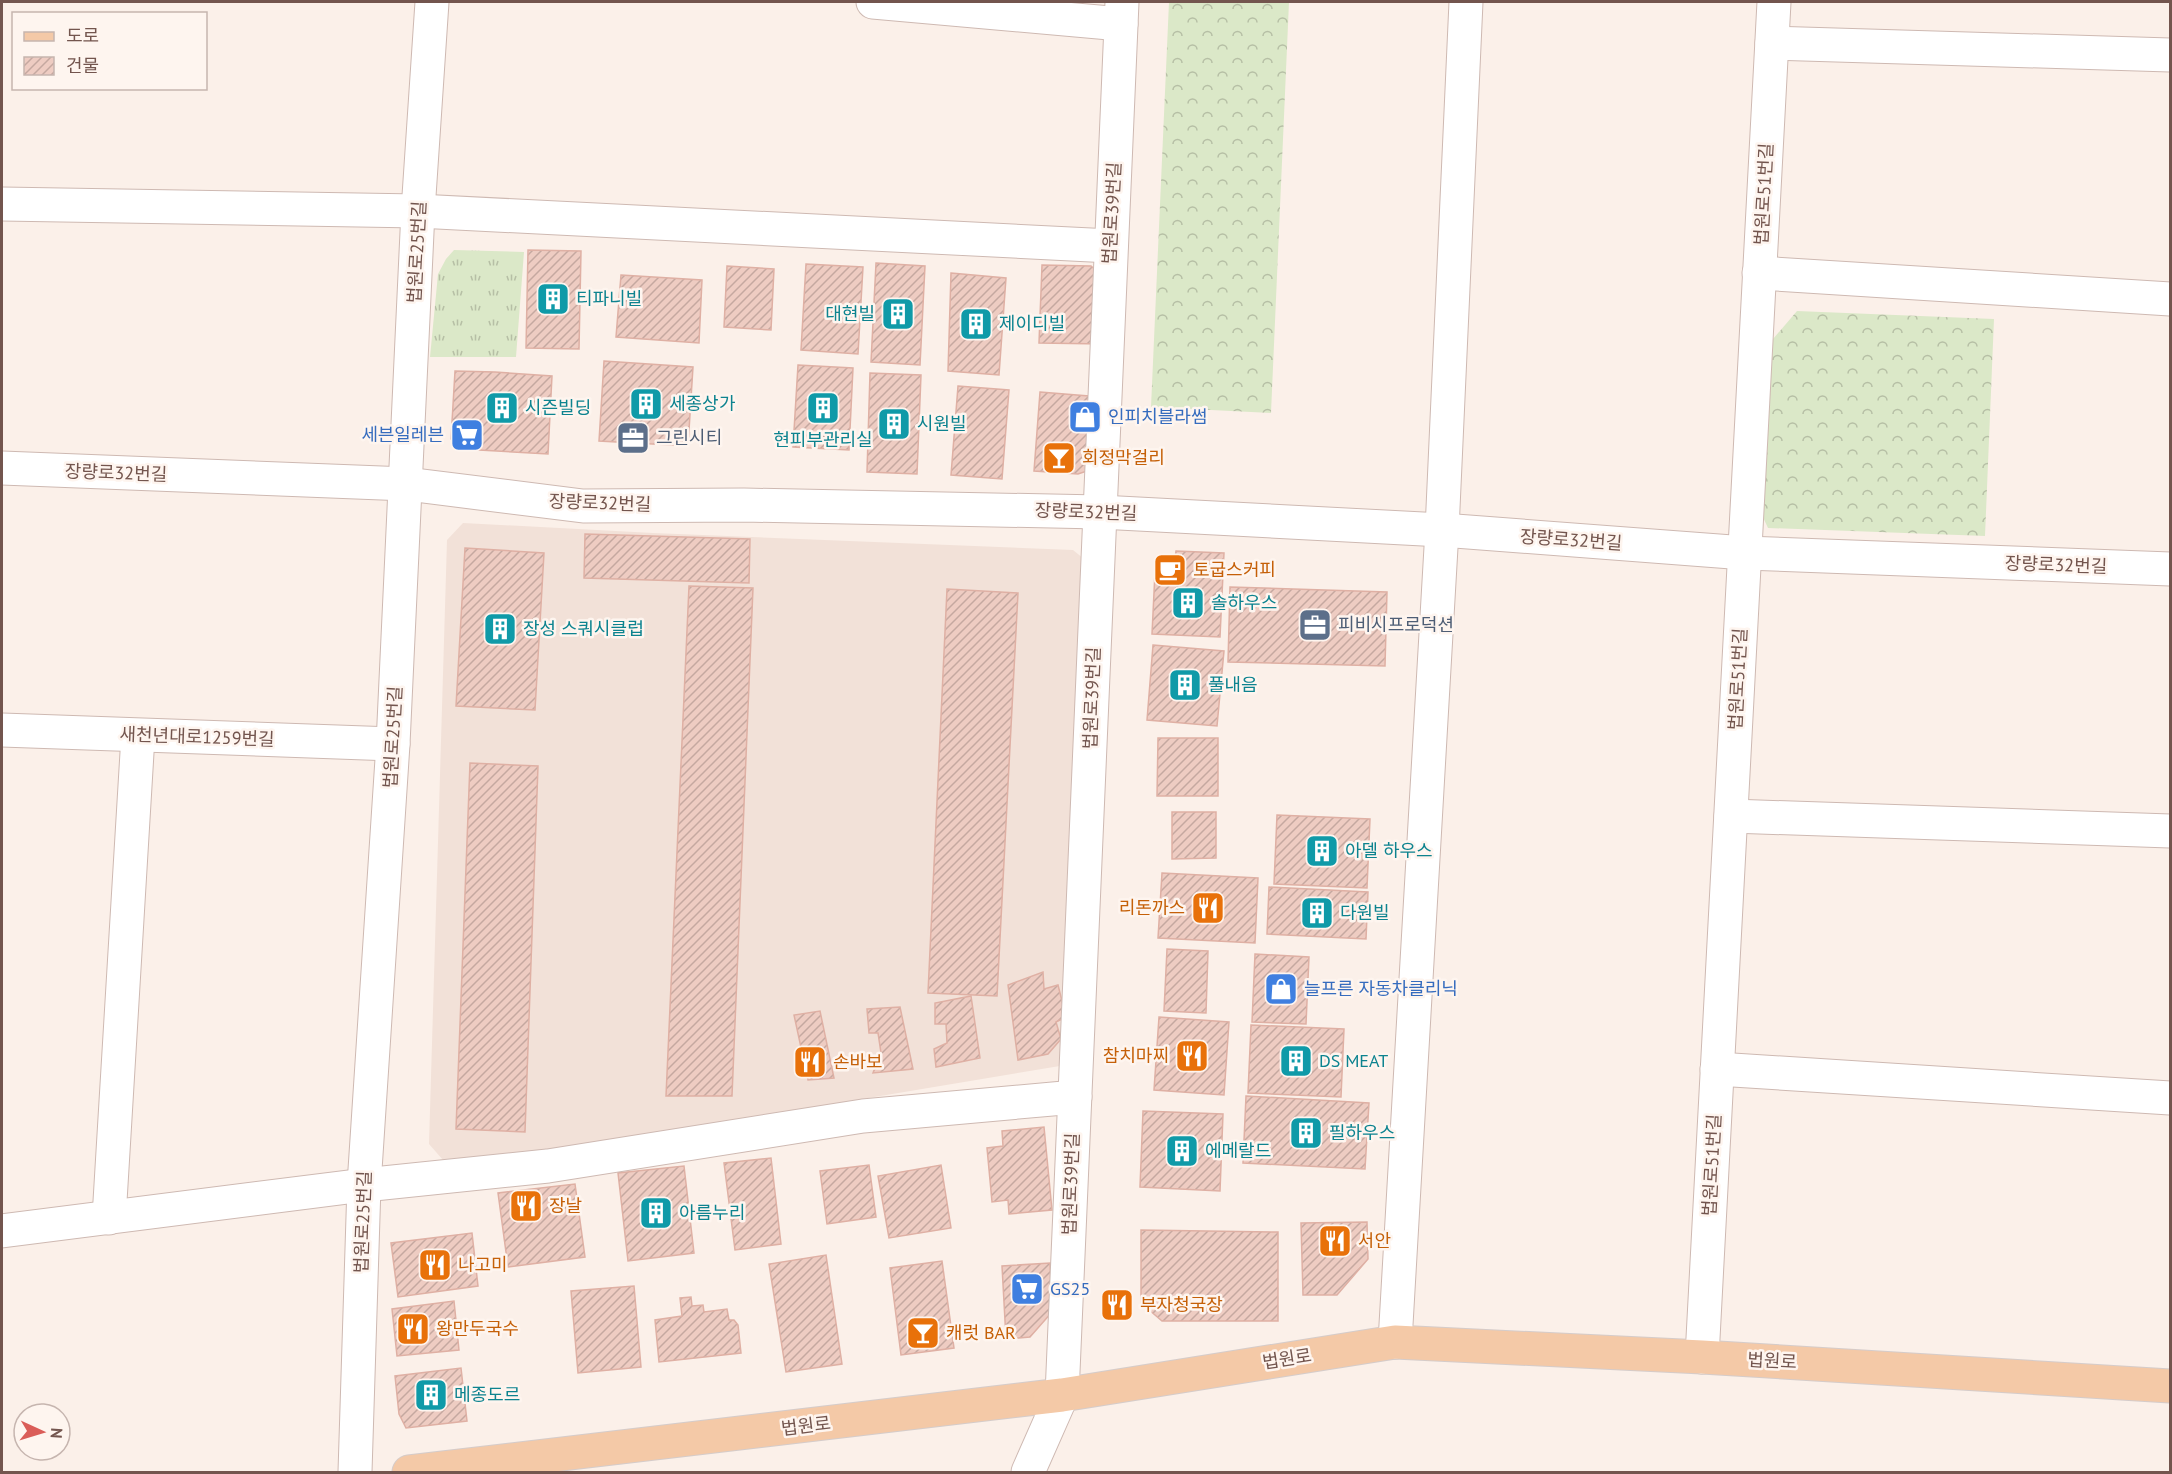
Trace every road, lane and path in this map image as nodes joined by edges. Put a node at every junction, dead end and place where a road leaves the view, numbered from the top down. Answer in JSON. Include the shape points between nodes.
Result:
{"nodes":[{"id":1,"x":432,"y":2,"type":"edge"},
{"id":2,"x":873,"y":2,"type":"edge"},
{"id":3,"x":1466,"y":2,"type":"edge"},
{"id":4,"x":1774,"y":2,"type":"edge"},
{"id":5,"x":1121,"y":13,"type":"edge"},
{"id":6,"x":1772,"y":44,"type":"junction"},
{"id":7,"x":2170,"y":55,"type":"edge"},
{"id":8,"x":2,"y":204,"type":"edge"},
{"id":9,"x":418,"y":211,"type":"junction"},
{"id":10,"x":1111,"y":246,"type":"junction"},
{"id":11,"x":1759,"y":273,"type":"junction"},
{"id":12,"x":2170,"y":299,"type":"edge"},
{"id":13,"x":2,"y":468,"type":"edge"},
{"id":14,"x":407,"y":484,"type":"junction"},
{"id":15,"x":1100,"y":512,"type":"junction"},
{"id":16,"x":1442,"y":530,"type":"junction"},
{"id":17,"x":1745,"y":553,"type":"junction"},
{"id":18,"x":2170,"y":569,"type":"edge"},
{"id":19,"x":2,"y":730,"type":"edge"},
{"id":20,"x":138,"y":735,"type":"junction"},
{"id":21,"x":393,"y":744,"type":"junction"},
{"id":22,"x":1731,"y":816,"type":"junction"},
{"id":23,"x":2170,"y":831,"type":"edge"},
{"id":24,"x":1717,"y":1069,"type":"junction"},
{"id":25,"x":1075,"y":1097,"type":"junction"},
{"id":26,"x":2170,"y":1098,"type":"edge"},
{"id":27,"x":364,"y":1185,"type":"junction"},
{"id":28,"x":109,"y":1218,"type":"junction"},
{"id":29,"x":2,"y":1231,"type":"edge"},
{"id":30,"x":1395,"y":1342,"type":"junction"},
{"id":31,"x":1702,"y":1357,"type":"junction"},
{"id":32,"x":2170,"y":1386,"type":"edge"},
{"id":33,"x":1062,"y":1395,"type":"junction"},
{"id":34,"x":355,"y":1473,"type":"edge"},
{"id":35,"x":409,"y":1473,"type":"edge"},
{"id":36,"x":1028,"y":1473,"type":"edge"}],
"edges":[{"from":1,"to":9,"type":"street","name":"법원로25번길"},
{"from":2,"to":5,"type":"street"},
{"from":3,"to":16,"type":"street"},
{"from":4,"to":6,"type":"street","name":"법원로51번길"},
{"from":5,"to":10,"type":"street","name":"법원로39번길"},
{"from":6,"to":7,"type":"street"},
{"from":6,"to":11,"type":"street","name":"법원로51번길"},
{"from":8,"to":9,"type":"street"},
{"from":9,"to":10,"type":"street"},
{"from":9,"to":14,"type":"street","name":"법원로25번길"},
{"from":10,"to":15,"type":"street","name":"법원로39번길"},
{"from":11,"to":12,"type":"street"},
{"from":11,"to":17,"type":"street","name":"법원로51번길"},
{"from":13,"to":14,"type":"street","name":"장량로32번길"},
{"from":14,"to":15,"type":"street","name":"장량로32번길","via":[[583,506]]},
{"from":14,"to":21,"type":"street","name":"법원로25번길"},
{"from":15,"to":16,"type":"street","name":"장량로32번길"},
{"from":15,"to":25,"type":"street","name":"법원로39번길"},
{"from":16,"to":17,"type":"street","name":"장량로32번길"},
{"from":16,"to":30,"type":"street"},
{"from":17,"to":18,"type":"street","name":"장량로32번길"},
{"from":17,"to":22,"type":"street","name":"법원로51번길"},
{"from":19,"to":20,"type":"street","name":"새천년대로1259번길"},
{"from":20,"to":21,"type":"street","name":"새천년대로1259번길"},
{"from":20,"to":28,"type":"street"},
{"from":21,"to":27,"type":"street","name":"법원로25번길"},
{"from":22,"to":23,"type":"street"},
{"from":22,"to":24,"type":"street","name":"법원로51번길"},
{"from":24,"to":26,"type":"street"},
{"from":24,"to":31,"type":"street","name":"법원로51번길"},
{"from":25,"to":27,"type":"street","via":[[864,1116],[548,1166]]},
{"from":25,"to":33,"type":"street","name":"법원로39번길"},
{"from":27,"to":28,"type":"street"},
{"from":27,"to":34,"type":"street","name":"법원로25번길"},
{"from":28,"to":29,"type":"street"},
{"from":30,"to":31,"type":"main road","name":"법원로"},
{"from":30,"to":33,"type":"main road","name":"법원로"},
{"from":31,"to":32,"type":"main road","name":"법원로"},
{"from":33,"to":35,"type":"main road","name":"법원로"},
{"from":33,"to":36,"type":"street"}]}
